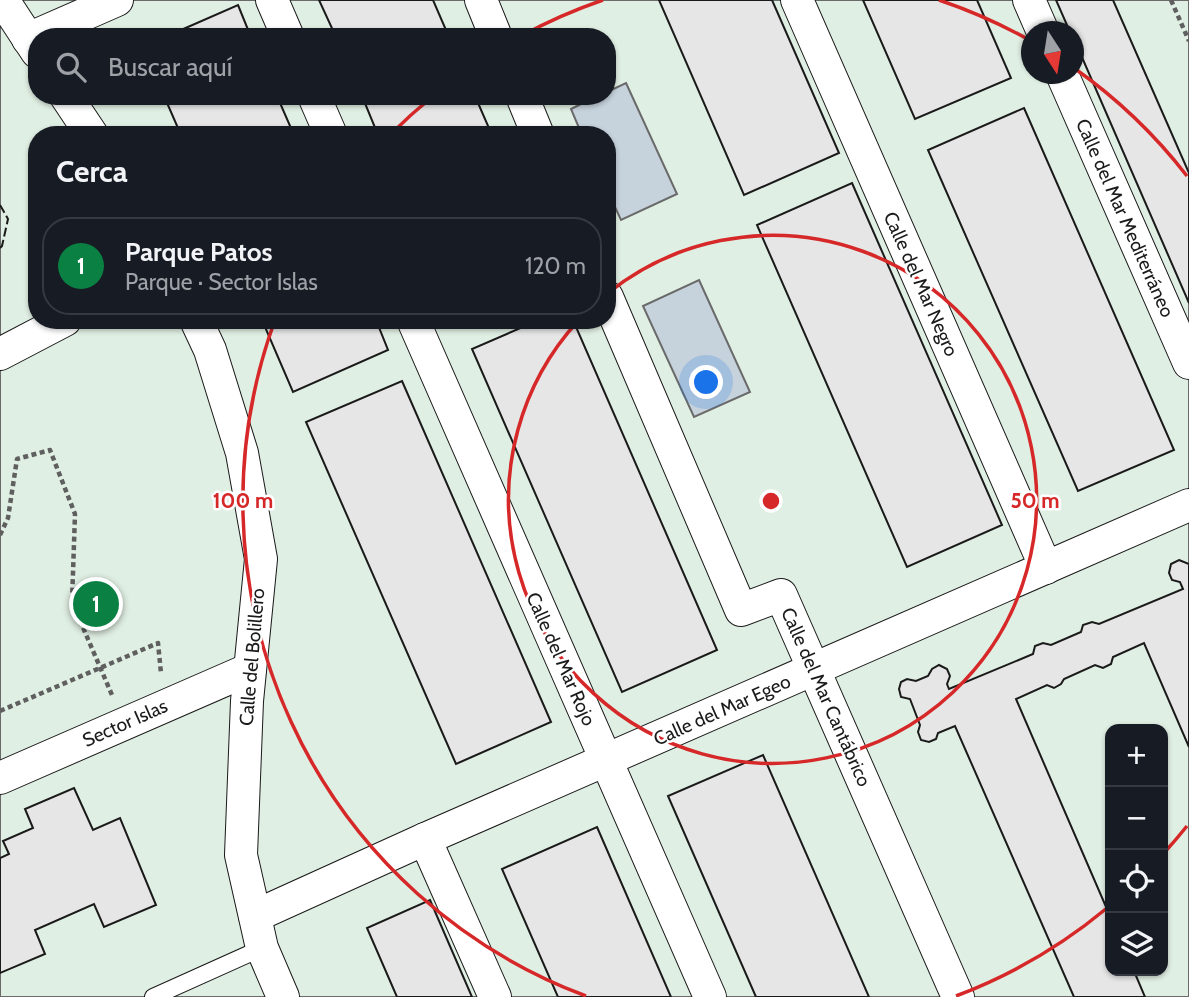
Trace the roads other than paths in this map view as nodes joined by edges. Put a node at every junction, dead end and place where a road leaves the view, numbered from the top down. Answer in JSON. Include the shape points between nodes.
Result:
{"nodes":[{"id":1,"x":3,"y":0,"type":"edge"},
{"id":2,"x":117,"y":0,"type":"edge"},
{"id":3,"x":272,"y":0,"type":"edge"},
{"id":4,"x":481,"y":0,"type":"edge"},
{"id":5,"x":797,"y":0,"type":"edge"},
{"id":6,"x":1029,"y":0,"type":"edge"},
{"id":7,"x":1038,"y":21,"type":"edge"},
{"id":8,"x":64,"y":28,"type":"edge"},
{"id":9,"x":284,"y":28,"type":"edge"},
{"id":10,"x":492,"y":28,"type":"edge"},
{"id":11,"x":28,"y":39,"type":"edge"},
{"id":12,"x":1066,"y":84,"type":"edge"},
{"id":13,"x":72,"y":105,"type":"edge"},
{"id":14,"x":318,"y":105,"type":"edge"},
{"id":15,"x":526,"y":105,"type":"edge"},
{"id":16,"x":86,"y":126,"type":"edge"},
{"id":17,"x":327,"y":126,"type":"edge"},
{"id":18,"x":534,"y":126,"type":"edge"},
{"id":19,"x":616,"y":318,"type":"edge"},
{"id":20,"x":48,"y":329,"type":"edge"},
{"id":21,"x":200,"y":329,"type":"edge"},
{"id":22,"x":417,"y":329,"type":"edge"},
{"id":23,"x":0,"y":354,"type":"edge"},
{"id":24,"x":1189,"y":363,"type":"edge"},
{"id":25,"x":1189,"y":505,"type":"edge"},
{"id":26,"x":1046,"y":568,"type":"junction"},
{"id":27,"x":250,"y":669,"type":"junction"},
{"id":28,"x":814,"y":669,"type":"junction"},
{"id":29,"x":606,"y":760,"type":"junction"},
{"id":30,"x":0,"y":778,"type":"edge"},
{"id":31,"x":425,"y":839,"type":"junction"},
{"id":32,"x":255,"y":916,"type":"junction"},
{"id":33,"x":262,"y":948,"type":"junction"},
{"id":34,"x":153,"y":997,"type":"edge"},
{"id":35,"x":283,"y":997,"type":"edge"},
{"id":36,"x":495,"y":997,"type":"edge"},
{"id":37,"x":710,"y":997,"type":"edge"},
{"id":38,"x":958,"y":997,"type":"edge"}],
"edges":[{"from":1,"to":11,"type":"street"},
{"from":2,"to":8,"type":"street"},
{"from":3,"to":9,"type":"street"},
{"from":4,"to":10,"type":"street"},
{"from":5,"to":26,"type":"street","name":"Calle del Mar Negro"},
{"from":6,"to":7,"type":"street"},
{"from":12,"to":24,"type":"street","name":"Calle del Mar Mediterráneo"},
{"from":13,"to":16,"type":"street"},
{"from":14,"to":17,"type":"street"},
{"from":15,"to":18,"type":"street"},
{"from":19,"to":28,"type":"street","name":"Calle del Mar Cantábrico","via":[[741,610],[781,595]]},
{"from":20,"to":23,"type":"street"},
{"from":21,"to":27,"type":"street","name":"Calle del Bolillero","via":[[242,453],[261,559]]},
{"from":22,"to":29,"type":"street","name":"Calle del Mar Rojo"},
{"from":25,"to":26,"type":"street","name":"Calle del Mar Egeo"},
{"from":26,"to":28,"type":"street","name":"Calle del Mar Egeo"},
{"from":27,"to":30,"type":"street","name":"Sector Islas"},
{"from":27,"to":32,"type":"street","name":"Calle del Bolillero","via":[[241,855]]},
{"from":28,"to":29,"type":"street","name":"Calle del Mar Egeo"},
{"from":28,"to":38,"type":"street","name":"Calle del Mar Cantábrico"},
{"from":29,"to":31,"type":"street","name":"Calle del Mar Egeo"},
{"from":29,"to":37,"type":"street","name":"Calle del Mar Rojo"},
{"from":31,"to":32,"type":"street","name":"Calle del Mar Egeo"},
{"from":31,"to":36,"type":"street"},
{"from":32,"to":33,"type":"street","name":"Calle del Bolillero"},
{"from":33,"to":34,"type":"lane"},
{"from":33,"to":35,"type":"street","name":"Calle del Bolillero"}]}
